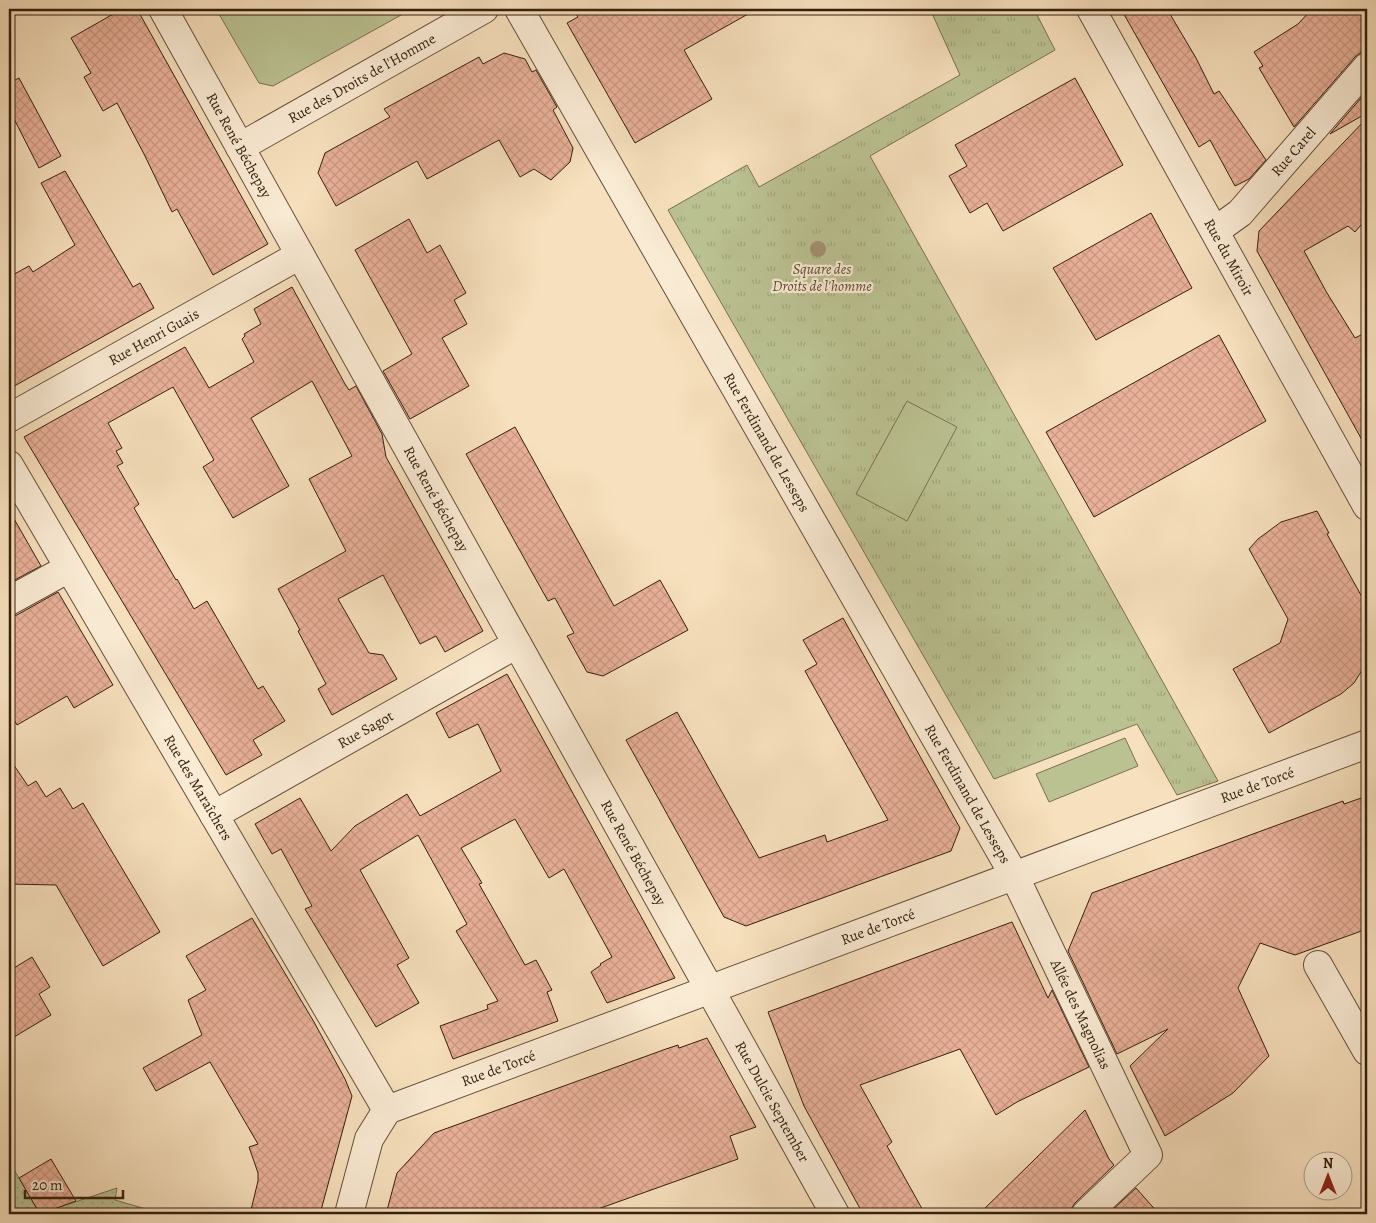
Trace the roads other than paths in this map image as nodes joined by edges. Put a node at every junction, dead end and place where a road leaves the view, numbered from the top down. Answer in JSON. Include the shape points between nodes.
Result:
{"nodes":[{"id":1,"x":163,"y":9,"type":"edge"},
{"id":2,"x":484,"y":9,"type":"edge"},
{"id":3,"x":519,"y":9,"type":"edge"},
{"id":4,"x":1092,"y":9,"type":"edge"},
{"id":5,"x":1367,"y":68,"type":"edge"},
{"id":6,"x":240,"y":147,"type":"junction"},
{"id":7,"x":1215,"y":231,"type":"junction"},
{"id":8,"x":300,"y":254,"type":"junction"},
{"id":9,"x":9,"y":418,"type":"edge"},
{"id":10,"x":9,"y":465,"type":"edge"},
{"id":11,"x":1367,"y":506,"type":"edge"},
{"id":12,"x":69,"y":568,"type":"junction"},
{"id":13,"x":9,"y":601,"type":"edge"},
{"id":14,"x":517,"y":644,"type":"junction"},
{"id":15,"x":1367,"y":744,"type":"edge"},
{"id":16,"x":214,"y":815,"type":"junction"},
{"id":17,"x":1014,"y":875,"type":"junction"},
{"id":18,"x":1318,"y":965,"type":"dead end"},
{"id":19,"x":709,"y":989,"type":"junction"},
{"id":20,"x":1367,"y":1051,"type":"edge"},
{"id":21,"x":387,"y":1110,"type":"junction"},
{"id":22,"x":349,"y":1214,"type":"edge"},
{"id":23,"x":835,"y":1214,"type":"edge"},
{"id":24,"x":1086,"y":1214,"type":"edge"}],
"edges":[{"from":1,"to":6,"type":"street","name":"Rue René Béchepay"},
{"from":2,"to":6,"type":"street","name":"Rue des Droits de l'Homme"},
{"from":3,"to":17,"type":"street","name":"Rue Ferdinand de Lesseps"},
{"from":4,"to":7,"type":"street","name":"Rue du Miroir"},
{"from":5,"to":7,"type":"street","name":"Rue Carel","via":[[1240,213]]},
{"from":6,"to":8,"type":"street","name":"Rue René Béchepay"},
{"from":7,"to":11,"type":"street","name":"Rue du Miroir"},
{"from":8,"to":9,"type":"street","name":"Rue Henri Guais"},
{"from":8,"to":14,"type":"street","name":"Rue René Béchepay"},
{"from":10,"to":12,"type":"street","name":"Rue des Maraîchers"},
{"from":12,"to":13,"type":"street"},
{"from":12,"to":16,"type":"street","name":"Rue des Maraîchers"},
{"from":14,"to":16,"type":"street","name":"Rue Sagot"},
{"from":14,"to":19,"type":"street","name":"Rue René Béchepay"},
{"from":15,"to":17,"type":"street","name":"Rue de Torcé"},
{"from":16,"to":21,"type":"street","name":"Rue des Maraîchers"},
{"from":17,"to":19,"type":"street","name":"Rue de Torcé"},
{"from":17,"to":24,"type":"street","name":"Allée des Magnolias","via":[[1148,1155]]},
{"from":18,"to":20,"type":"street"},
{"from":19,"to":21,"type":"street","name":"Rue de Torcé"},
{"from":19,"to":23,"type":"street","name":"Rue Dulcie September"},
{"from":21,"to":22,"type":"street","via":[[370,1139]]}]}
